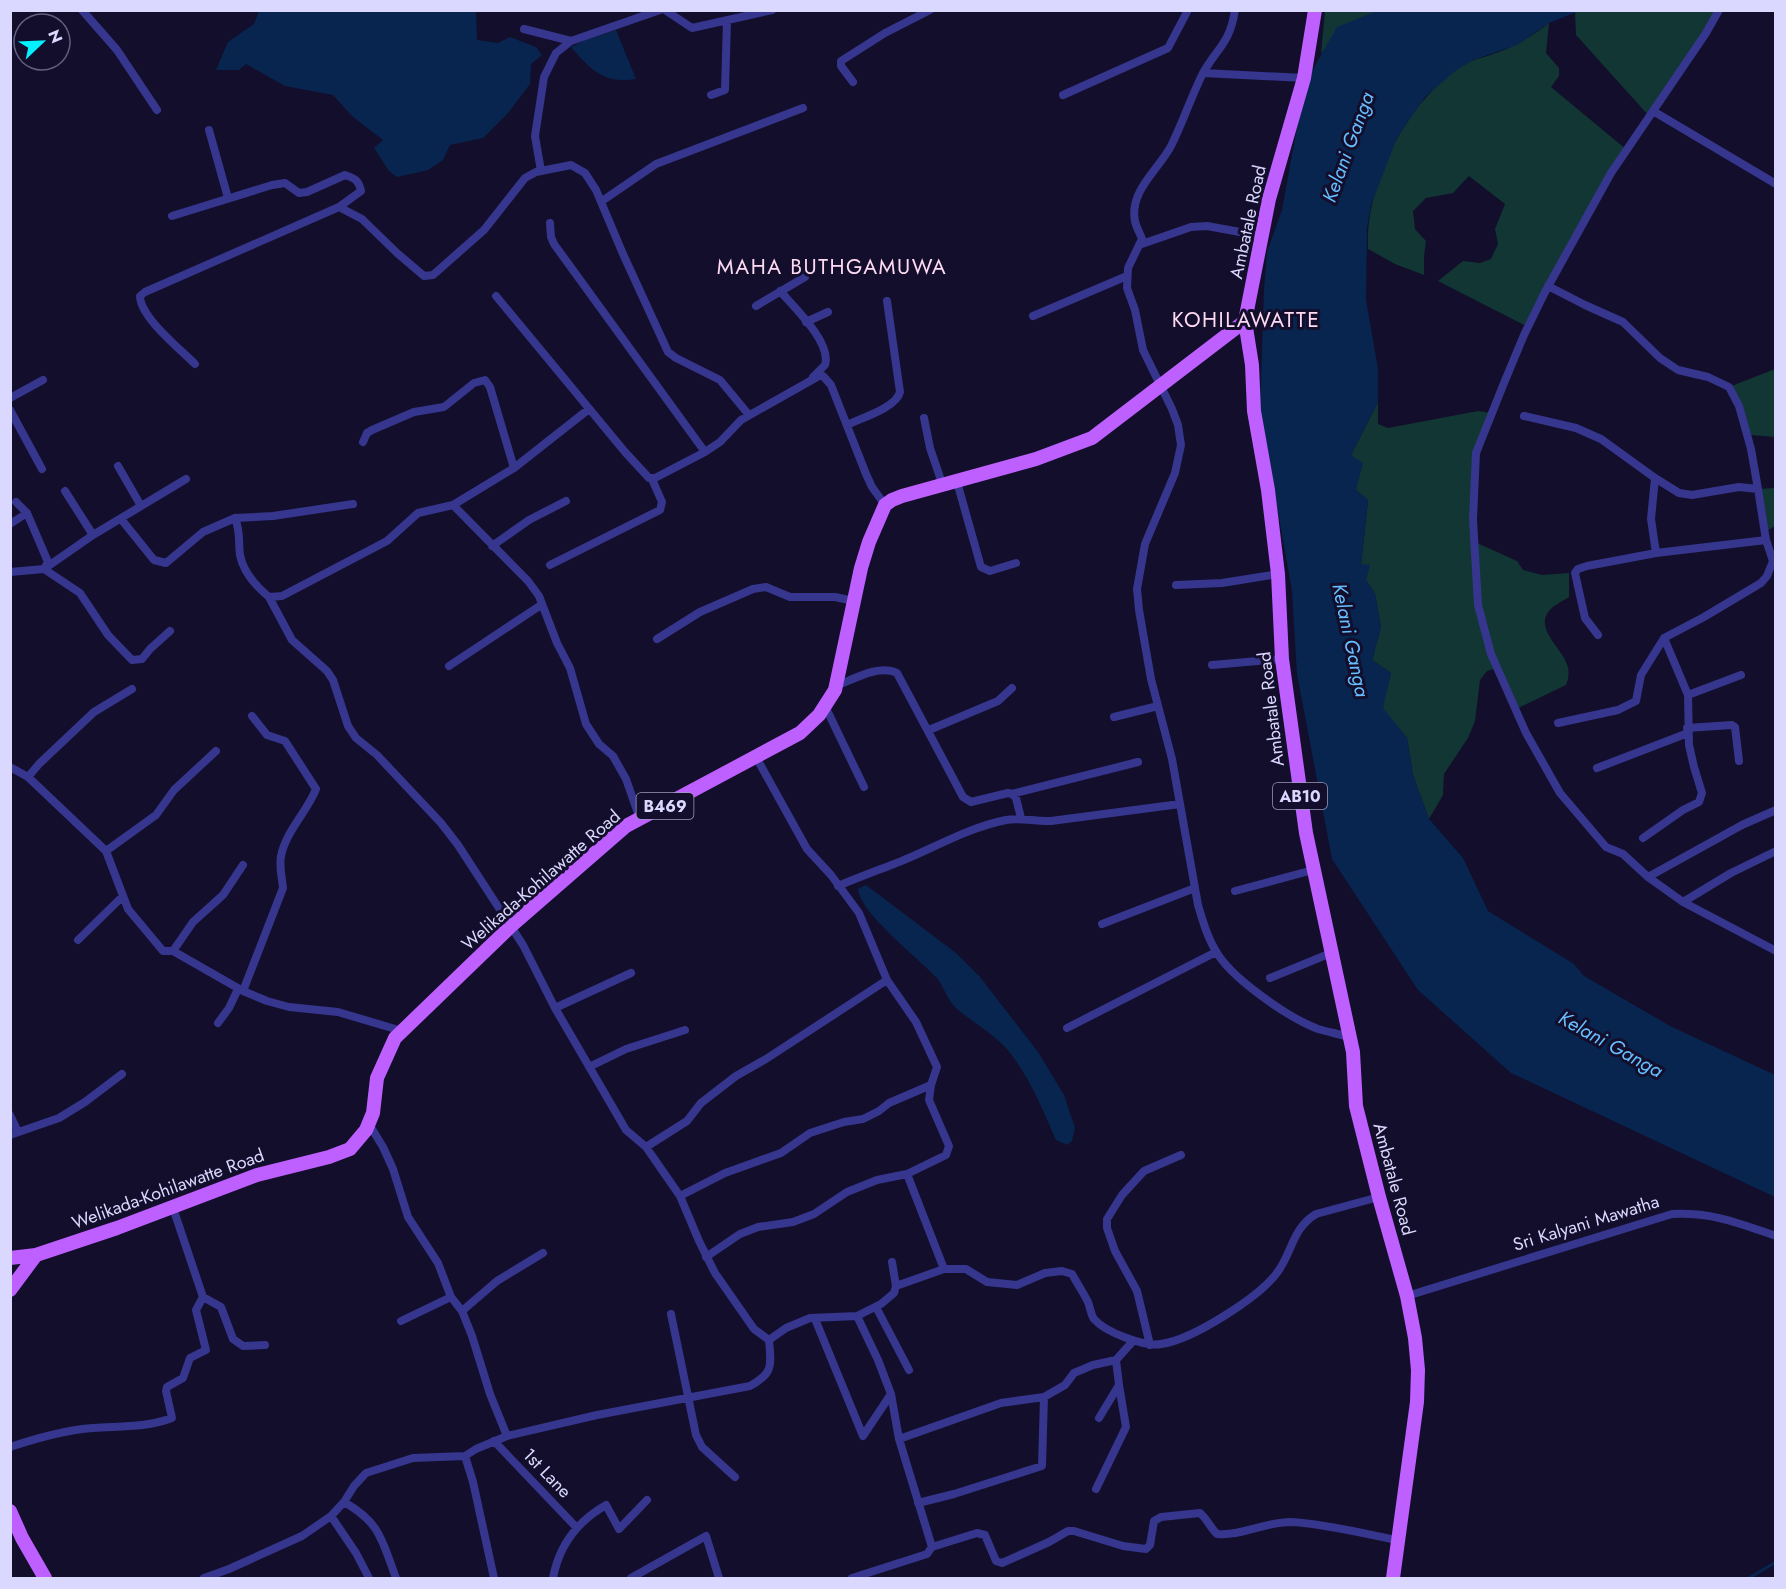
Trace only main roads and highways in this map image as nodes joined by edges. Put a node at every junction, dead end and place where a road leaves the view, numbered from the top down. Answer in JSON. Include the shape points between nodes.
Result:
{"nodes":[{"id":1,"x":1315,"y":10,"type":"edge"},
{"id":2,"x":1245,"y":321,"type":"junction"},
{"id":3,"x":36,"y":1255,"type":"junction"},
{"id":4,"x":10,"y":1258,"type":"edge"},
{"id":5,"x":10,"y":1290,"type":"edge"},
{"id":6,"x":10,"y":1511,"type":"edge"},
{"id":7,"x":45,"y":1578,"type":"edge"},
{"id":8,"x":1393,"y":1578,"type":"edge"}],
"edges":[{"from":1,"to":2,"type":"main road","name":"Ambatale Road","number":"AB10","via":[[1304,78],[1269,200]]},
{"from":2,"to":3,"type":"main road","name":"Welikada-Kohilawatte Road","number":"B469","via":[[1092,438],[1036,459],[896,498],[885,505],[869,542],[836,686],[825,706],[800,733],[616,833],[511,926],[391,1044],[377,1078],[373,1113],[356,1144],[343,1152],[272,1170]]},
{"from":2,"to":8,"type":"main road","name":"Ambatale Road","number":"AB10","via":[[1278,574],[1282,659],[1293,749],[1313,870],[1353,1052],[1356,1106],[1415,1338],[1417,1402]]},
{"from":3,"to":4,"type":"main road","name":"Welikada-Kohilawatte Road"},
{"from":3,"to":5,"type":"main road"},
{"from":6,"to":7,"type":"main road"}]}
